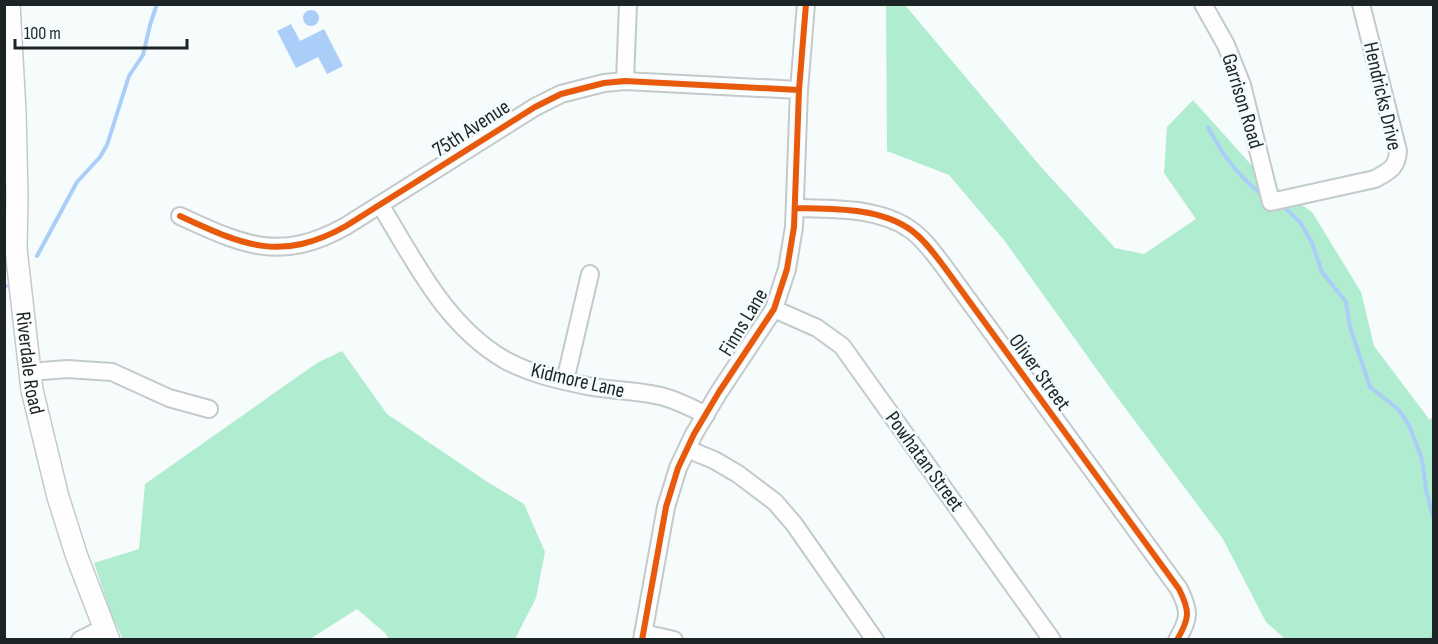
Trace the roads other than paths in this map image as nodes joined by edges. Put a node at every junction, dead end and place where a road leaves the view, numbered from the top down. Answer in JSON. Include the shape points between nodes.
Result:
{"nodes":[{"id":1,"x":9,"y":4,"type":"edge"},
{"id":2,"x":628,"y":4,"type":"edge"},
{"id":3,"x":806,"y":4,"type":"edge"},
{"id":4,"x":1203,"y":4,"type":"edge"},
{"id":5,"x":1361,"y":4,"type":"edge"},
{"id":6,"x":625,"y":81,"type":"junction"},
{"id":7,"x":799,"y":90,"type":"junction"},
{"id":8,"x":1271,"y":202,"type":"joint"},
{"id":9,"x":381,"y":206,"type":"junction"},
{"id":10,"x":795,"y":208,"type":"junction"},
{"id":11,"x":180,"y":216,"type":"dead end"},
{"id":12,"x":8,"y":249,"type":"edge"},
{"id":13,"x":590,"y":274,"type":"dead end"},
{"id":14,"x":774,"y":309,"type":"junction"},
{"id":15,"x":30,"y":372,"type":"junction"},
{"id":16,"x":565,"y":381,"type":"junction"},
{"id":17,"x":209,"y":409,"type":"dead end"},
{"id":18,"x":706,"y":415,"type":"junction"},
{"id":19,"x":687,"y":449,"type":"junction"},
{"id":20,"x":107,"y":634,"type":"edge"},
{"id":21,"x":643,"y":636,"type":"edge"},
{"id":22,"x":80,"y":639,"type":"edge"},
{"id":23,"x":674,"y":639,"type":"edge"},
{"id":24,"x":875,"y":639,"type":"edge"},
{"id":25,"x":1052,"y":639,"type":"edge"},
{"id":26,"x":1177,"y":639,"type":"edge"}],
"edges":[{"from":1,"to":12,"type":"main road","name":"Riverdale Road","via":[[17,196]]},
{"from":2,"to":6,"type":"street"},
{"from":3,"to":7,"type":"street","name":"Finns Lane"},
{"from":4,"to":8,"type":"street","name":"Garrison Road","via":[[1242,85]]},
{"from":5,"to":8,"type":"street","name":"Hendricks Drive","via":[[1398,151],[1397,162],[1375,179]]},
{"from":6,"to":7,"type":"street","name":"75th Avenue"},
{"from":6,"to":9,"type":"street","name":"75th Avenue","via":[[561,94],[535,107]]},
{"from":7,"to":10,"type":"street","name":"Finns Lane"},
{"from":9,"to":11,"type":"street","name":"75th Avenue","via":[[330,235],[280,248],[229,239]]},
{"from":9,"to":16,"type":"street","name":"Kidmore Lane","via":[[433,290],[466,331],[506,360]]},
{"from":10,"to":14,"type":"street","name":"Finns Lane","via":[[791,250]]},
{"from":10,"to":26,"type":"street","name":"Oliver Street","via":[[885,216],[921,238],[1175,583],[1188,612]]},
{"from":12,"to":15,"type":"main road","name":"Riverdale Road"},
{"from":13,"to":16,"type":"street"},
{"from":14,"to":18,"type":"street","name":"Finns Lane"},
{"from":14,"to":25,"type":"street","name":"Powhatan Street","via":[[817,328],[842,346]]},
{"from":15,"to":17,"type":"street","via":[[112,372],[169,398]]},
{"from":15,"to":20,"type":"main road","name":"Riverdale Road","via":[[58,497]]},
{"from":16,"to":18,"type":"street","name":"Kidmore Lane","via":[[663,397]]},
{"from":18,"to":19,"type":"street","name":"Finns Lane"},
{"from":19,"to":21,"type":"street","name":"Finns Lane","via":[[666,507]]},
{"from":19,"to":24,"type":"street","via":[[714,460],[775,502]]},
{"from":20,"to":22,"type":"street"},
{"from":21,"to":23,"type":"street"}]}
